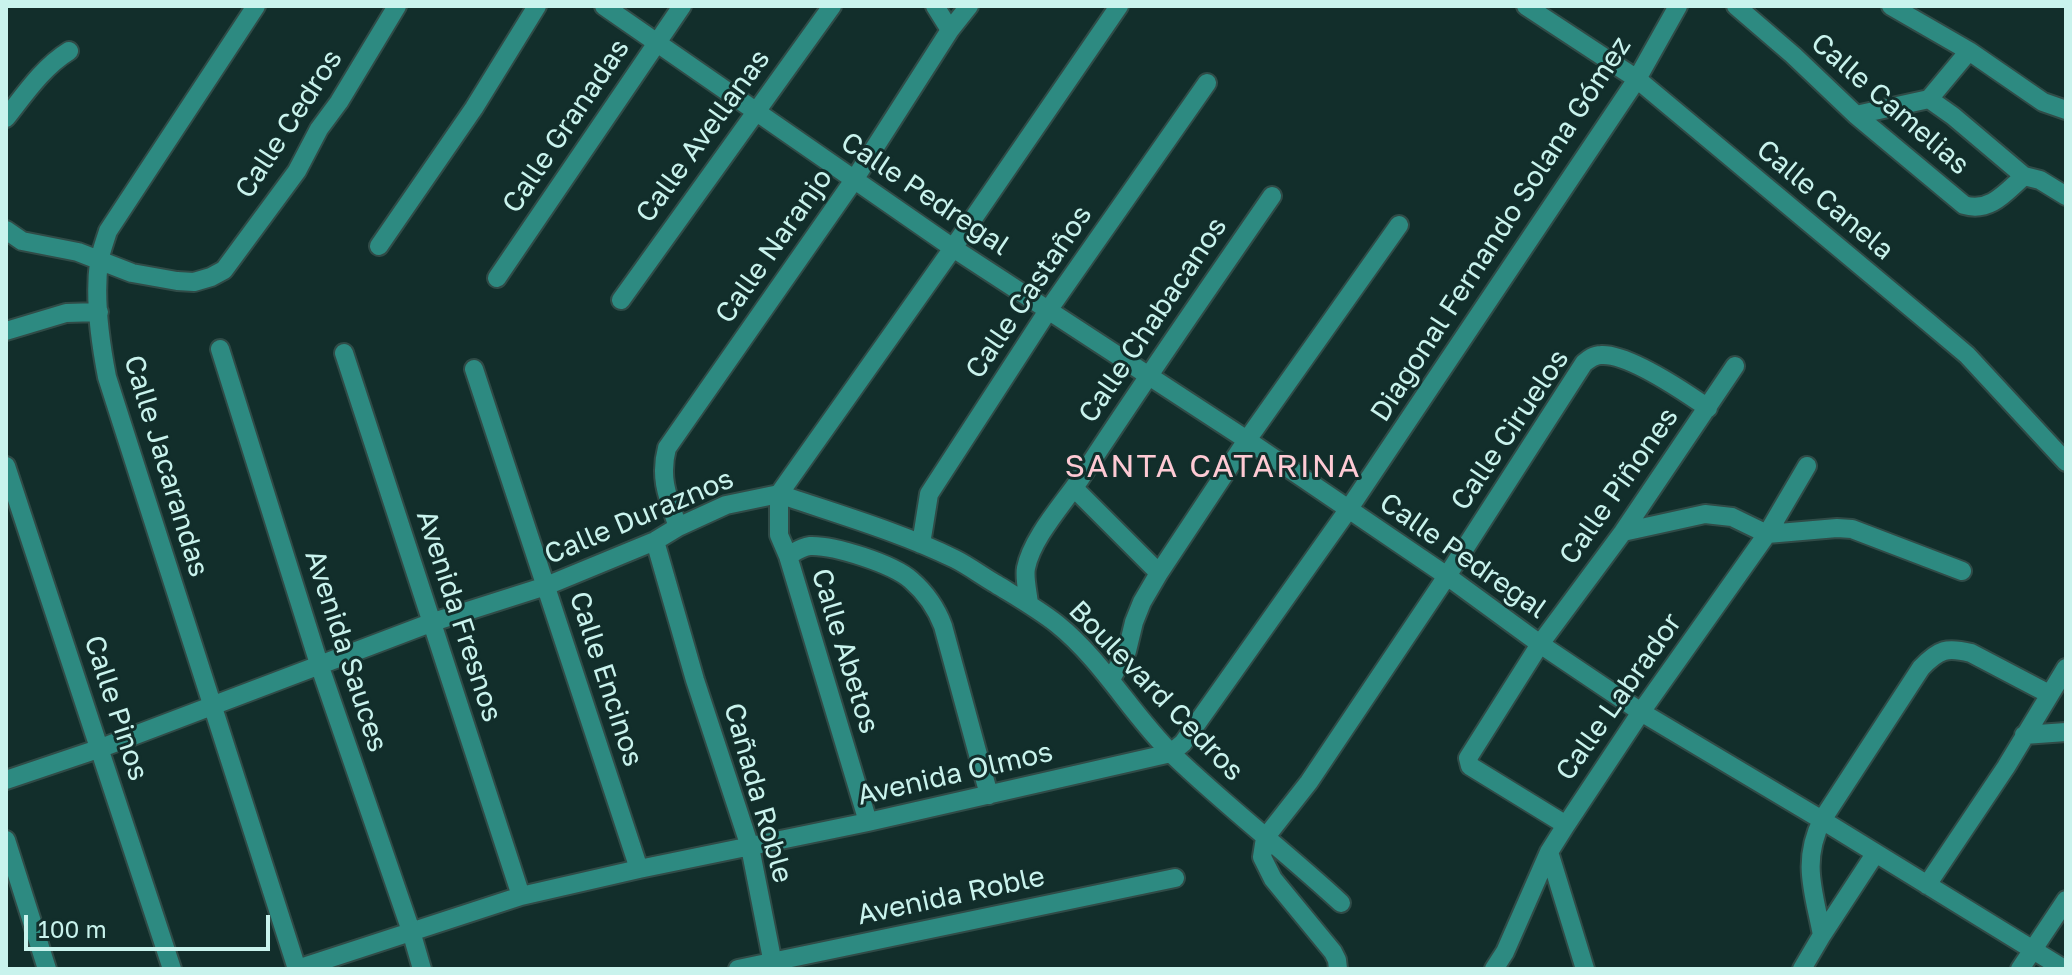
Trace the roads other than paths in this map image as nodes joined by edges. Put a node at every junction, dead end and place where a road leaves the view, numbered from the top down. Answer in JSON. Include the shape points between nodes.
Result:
{"nodes":[{"id":1,"x":256,"y":6,"type":"edge"},
{"id":2,"x":397,"y":6,"type":"edge"},
{"id":3,"x":537,"y":6,"type":"edge"},
{"id":4,"x":604,"y":6,"type":"edge"},
{"id":5,"x":682,"y":6,"type":"edge"},
{"id":6,"x":832,"y":6,"type":"edge"},
{"id":7,"x":935,"y":6,"type":"edge"},
{"id":8,"x":969,"y":6,"type":"edge"},
{"id":9,"x":1119,"y":6,"type":"edge"},
{"id":10,"x":1526,"y":6,"type":"edge"},
{"id":11,"x":1678,"y":6,"type":"edge"},
{"id":12,"x":1736,"y":6,"type":"edge"},
{"id":13,"x":1891,"y":6,"type":"edge"},
{"id":14,"x":950,"y":30,"type":"junction"},
{"id":15,"x":656,"y":44,"type":"junction"},
{"id":16,"x":69,"y":51,"type":"dead end"},
{"id":17,"x":1969,"y":51,"type":"junction"},
{"id":18,"x":1637,"y":79,"type":"junction"},
{"id":19,"x":1207,"y":83,"type":"dead end"},
{"id":20,"x":1929,"y":99,"type":"junction"},
{"id":21,"x":2066,"y":110,"type":"edge"},
{"id":22,"x":755,"y":111,"type":"junction"},
{"id":23,"x":1856,"y":115,"type":"junction"},
{"id":24,"x":6,"y":118,"type":"edge"},
{"id":25,"x":2024,"y":176,"type":"junction"},
{"id":26,"x":854,"y":180,"type":"junction"},
{"id":27,"x":1272,"y":196,"type":"dead end"},
{"id":28,"x":2066,"y":196,"type":"edge"},
{"id":29,"x":1399,"y":225,"type":"dead end"},
{"id":30,"x":6,"y":230,"type":"edge"},
{"id":31,"x":379,"y":246,"type":"dead end"},
{"id":32,"x":953,"y":248,"type":"junction"},
{"id":33,"x":100,"y":260,"type":"junction"},
{"id":34,"x":497,"y":278,"type":"dead end"},
{"id":35,"x":621,"y":300,"type":"dead end"},
{"id":36,"x":1049,"y":309,"type":"junction"},
{"id":37,"x":99,"y":312,"type":"junction"},
{"id":38,"x":6,"y":331,"type":"edge"},
{"id":39,"x":220,"y":349,"type":"dead end"},
{"id":40,"x":344,"y":353,"type":"dead end"},
{"id":41,"x":1735,"y":366,"type":"dead end"},
{"id":42,"x":474,"y":369,"type":"dead end"},
{"id":43,"x":1148,"y":375,"type":"junction"},
{"id":44,"x":1708,"y":408,"type":"junction"},
{"id":45,"x":1247,"y":440,"type":"junction"},
{"id":46,"x":2066,"y":462,"type":"edge"},
{"id":47,"x":6,"y":466,"type":"edge"},
{"id":48,"x":1807,"y":466,"type":"dead end"},
{"id":49,"x":1074,"y":488,"type":"junction"},
{"id":50,"x":779,"y":494,"type":"junction"},
{"id":51,"x":1348,"y":510,"type":"junction"},
{"id":52,"x":678,"y":527,"type":"junction"},
{"id":53,"x":1623,"y":532,"type":"junction"},
{"id":54,"x":1767,"y":534,"type":"junction"},
{"id":55,"x":655,"y":541,"type":"junction"},
{"id":56,"x":921,"y":544,"type":"junction"},
{"id":57,"x":788,"y":556,"type":"junction"},
{"id":58,"x":1962,"y":571,"type":"dead end"},
{"id":59,"x":1159,"y":573,"type":"junction"},
{"id":60,"x":1447,"y":576,"type":"junction"},
{"id":61,"x":546,"y":586,"type":"junction"},
{"id":62,"x":1029,"y":604,"type":"junction"},
{"id":63,"x":433,"y":622,"type":"junction"},
{"id":64,"x":1540,"y":644,"type":"junction"},
{"id":65,"x":319,"y":664,"type":"junction"},
{"id":66,"x":2066,"y":668,"type":"edge"},
{"id":67,"x":1111,"y":679,"type":"junction"},
{"id":68,"x":2049,"y":694,"type":"junction"},
{"id":69,"x":212,"y":706,"type":"junction"},
{"id":70,"x":1641,"y":712,"type":"junction"},
{"id":71,"x":2066,"y":732,"type":"edge"},
{"id":72,"x":2024,"y":735,"type":"junction"},
{"id":73,"x":101,"y":748,"type":"junction"},
{"id":74,"x":1171,"y":753,"type":"junction"},
{"id":75,"x":6,"y":780,"type":"edge"},
{"id":76,"x":989,"y":795,"type":"junction"},
{"id":77,"x":1822,"y":820,"type":"junction"},
{"id":78,"x":868,"y":822,"type":"junction"},
{"id":79,"x":1566,"y":825,"type":"junction"},
{"id":80,"x":1265,"y":838,"type":"junction"},
{"id":81,"x":6,"y":840,"type":"edge"},
{"id":82,"x":750,"y":847,"type":"junction"},
{"id":83,"x":1549,"y":852,"type":"junction"},
{"id":84,"x":1875,"y":854,"type":"junction"},
{"id":85,"x":639,"y":869,"type":"junction"},
{"id":86,"x":1175,"y":878,"type":"dead end"},
{"id":87,"x":1927,"y":885,"type":"junction"},
{"id":88,"x":521,"y":896,"type":"junction"},
{"id":89,"x":2066,"y":900,"type":"edge"},
{"id":90,"x":1341,"y":903,"type":"dead end"},
{"id":91,"x":411,"y":931,"type":"junction"},
{"id":92,"x":1822,"y":935,"type":"junction"},
{"id":93,"x":2033,"y":949,"type":"junction"},
{"id":94,"x":773,"y":965,"type":"edge"},
{"id":95,"x":47,"y":969,"type":"edge"},
{"id":96,"x":172,"y":969,"type":"edge"},
{"id":97,"x":297,"y":969,"type":"edge"},
{"id":98,"x":422,"y":969,"type":"edge"},
{"id":99,"x":738,"y":969,"type":"edge"},
{"id":100,"x":1338,"y":969,"type":"edge"},
{"id":101,"x":1494,"y":969,"type":"edge"},
{"id":102,"x":1585,"y":969,"type":"edge"},
{"id":103,"x":1802,"y":969,"type":"edge"},
{"id":104,"x":2020,"y":969,"type":"edge"},
{"id":105,"x":2064,"y":969,"type":"edge"}],
"edges":[{"from":1,"to":33,"type":"street","name":"Calle Jacarandas","via":[[108,231]]},
{"from":2,"to":33,"type":"street","name":"Calle Cedros","via":[[297,171],[224,270],[194,282],[177,281],[132,273]]},
{"from":3,"to":31,"type":"street"},
{"from":4,"to":15,"type":"street","name":"Calle Pedregal"},
{"from":5,"to":15,"type":"street","name":"Calle Granadas"},
{"from":6,"to":22,"type":"street","name":"Calle Avellanas"},
{"from":7,"to":14,"type":"street"},
{"from":8,"to":14,"type":"street","name":"Calle Naranjo"},
{"from":9,"to":32,"type":"street","name":"Calle Duraznos"},
{"from":10,"to":18,"type":"street","name":"Calle Canela"},
{"from":11,"to":18,"type":"street","name":"Diagonal Fernando Solana Gómez"},
{"from":12,"to":23,"type":"street","name":"Calle Camelias"},
{"from":13,"to":17,"type":"street"},
{"from":14,"to":26,"type":"street","name":"Calle Naranjo"},
{"from":15,"to":22,"type":"street","name":"Calle Pedregal"},
{"from":15,"to":34,"type":"street","name":"Calle Granadas"},
{"from":16,"to":24,"type":"street","via":[[33,83]]},
{"from":17,"to":20,"type":"street"},
{"from":17,"to":21,"type":"street","via":[[2043,102]]},
{"from":18,"to":46,"type":"street","name":"Calle Canela","via":[[1967,355]]},
{"from":18,"to":51,"type":"street","name":"Diagonal Fernando Solana Gómez"},
{"from":19,"to":36,"type":"street","name":"Calle Castaños"},
{"from":20,"to":23,"type":"street"},
{"from":20,"to":25,"type":"street"},
{"from":22,"to":26,"type":"street","name":"Calle Pedregal"},
{"from":22,"to":35,"type":"street","name":"Calle Avellanas"},
{"from":23,"to":25,"type":"street","name":"Calle Camelias","via":[[1964,205],[1985,207]]},
{"from":25,"to":28,"type":"street"},
{"from":26,"to":32,"type":"street","name":"Calle Pedregal"},
{"from":26,"to":52,"type":"street","name":"Calle Naranjo","via":[[667,448],[664,484]]},
{"from":27,"to":43,"type":"street","name":"Calle Chabacanos"},
{"from":29,"to":45,"type":"street"},
{"from":30,"to":33,"type":"street","via":[[22,241]]},
{"from":32,"to":36,"type":"street","name":"Calle Pedregal"},
{"from":32,"to":50,"type":"street","name":"Calle Duraznos"},
{"from":33,"to":37,"type":"street","name":"Calle Jacarandas"},
{"from":36,"to":43,"type":"street","name":"Calle Pedregal"},
{"from":36,"to":56,"type":"street","name":"Calle Castaños","via":[[929,494]]},
{"from":37,"to":38,"type":"street","via":[[66,313]]},
{"from":37,"to":69,"type":"street","name":"Calle Jacarandas","via":[[107,377]]},
{"from":39,"to":65,"type":"street","name":"Avenida Sauces"},
{"from":40,"to":63,"type":"street","name":"Avenida Fresnos"},
{"from":41,"to":44,"type":"street","name":"Calle Piñones"},
{"from":42,"to":61,"type":"street","name":"Calle Encinos"},
{"from":43,"to":45,"type":"street","name":"Calle Pedregal"},
{"from":43,"to":49,"type":"street","name":"Calle Chabacanos"},
{"from":44,"to":53,"type":"street","name":"Calle Piñones"},
{"from":44,"to":60,"type":"street","name":"Calle Ciruelos","via":[[1642,368],[1612,356],[1592,357]]},
{"from":45,"to":51,"type":"street","name":"Calle Pedregal"},
{"from":45,"to":59,"type":"street"},
{"from":47,"to":73,"type":"street","name":"Calle Pinos"},
{"from":48,"to":54,"type":"street","name":"Calle Labrador"},
{"from":49,"to":59,"type":"street"},
{"from":49,"to":62,"type":"street","name":"Calle Chabacanos","via":[[1048,523],[1025,569]]},
{"from":50,"to":52,"type":"street","name":"Calle Duraznos","via":[[726,505]]},
{"from":50,"to":56,"type":"street","name":"Boulevard Cedros"},
{"from":50,"to":57,"type":"street","name":"Calle Abetos","via":[[779,535]]},
{"from":51,"to":60,"type":"street","name":"Calle Pedregal"},
{"from":51,"to":74,"type":"street","name":"Diagonal Fernando Solana Gómez"},
{"from":52,"to":55,"type":"street","name":"Calle Duraznos"},
{"from":53,"to":54,"type":"street","via":[[1721,514]]},
{"from":53,"to":64,"type":"street","name":"Calle Piñones"},
{"from":54,"to":58,"type":"street","via":[[1852,529]]},
{"from":54,"to":70,"type":"street","name":"Calle Labrador"},
{"from":55,"to":61,"type":"street","name":"Calle Duraznos"},
{"from":55,"to":82,"type":"street","name":"Cañada Roble"},
{"from":56,"to":62,"type":"street","name":"Boulevard Cedros"},
{"from":57,"to":76,"type":"street","via":[[809,546],[826,547],[894,568],[925,594],[943,626]]},
{"from":57,"to":78,"type":"street","name":"Calle Abetos"},
{"from":59,"to":67,"type":"street"},
{"from":60,"to":64,"type":"street","name":"Calle Pedregal"},
{"from":60,"to":80,"type":"street","name":"Calle Ciruelos","via":[[1309,782]]},
{"from":61,"to":63,"type":"street","name":"Calle Duraznos"},
{"from":61,"to":85,"type":"street","name":"Calle Encinos"},
{"from":62,"to":67,"type":"street","name":"Boulevard Cedros","via":[[1089,653]]},
{"from":63,"to":65,"type":"street","name":"Calle Duraznos"},
{"from":63,"to":88,"type":"street","name":"Avenida Fresnos"},
{"from":64,"to":70,"type":"street","name":"Calle Pedregal"},
{"from":64,"to":79,"type":"street","name":"Calle Piñones","via":[[1468,758],[1470,766]]},
{"from":65,"to":69,"type":"street","name":"Calle Duraznos"},
{"from":65,"to":91,"type":"street","name":"Avenida Sauces"},
{"from":66,"to":68,"type":"street"},
{"from":67,"to":74,"type":"street","name":"Boulevard Cedros"},
{"from":68,"to":72,"type":"street"},
{"from":68,"to":77,"type":"street","via":[[1971,653],[1942,650],[1921,668]]},
{"from":69,"to":73,"type":"street","name":"Calle Duraznos"},
{"from":69,"to":97,"type":"street","name":"Calle Jacarandas"},
{"from":70,"to":77,"type":"street","name":"Calle Pedregal"},
{"from":70,"to":79,"type":"street","name":"Calle Labrador"},
{"from":71,"to":72,"type":"street"},
{"from":72,"to":87,"type":"street"},
{"from":73,"to":75,"type":"street","name":"Calle Duraznos"},
{"from":73,"to":96,"type":"street","name":"Calle Pinos"},
{"from":74,"to":76,"type":"street","name":"Avenida Olmos"},
{"from":74,"to":80,"type":"street","name":"Boulevard Cedros"},
{"from":76,"to":78,"type":"street","name":"Avenida Olmos"},
{"from":77,"to":84,"type":"street","name":"Calle Pedregal"},
{"from":77,"to":92,"type":"street","via":[[1810,867]]},
{"from":78,"to":82,"type":"street","name":"Avenida Olmos"},
{"from":79,"to":83,"type":"street","name":"Calle Labrador"},
{"from":80,"to":90,"type":"street","name":"Boulevard Cedros"},
{"from":80,"to":100,"type":"street","via":[[1262,857],[1273,879],[1333,952]]},
{"from":81,"to":95,"type":"street"},
{"from":82,"to":85,"type":"street"},
{"from":82,"to":94,"type":"street","name":"Cañada Roble"},
{"from":83,"to":101,"type":"street","name":"Calle Labrador"},
{"from":83,"to":102,"type":"street"},
{"from":84,"to":87,"type":"street","name":"Calle Pedregal"},
{"from":84,"to":92,"type":"street"},
{"from":85,"to":88,"type":"street"},
{"from":86,"to":94,"type":"street","name":"Avenida Roble"},
{"from":87,"to":93,"type":"street","name":"Calle Pedregal"},
{"from":88,"to":91,"type":"street"},
{"from":89,"to":93,"type":"street"},
{"from":91,"to":97,"type":"street"},
{"from":91,"to":98,"type":"street","name":"Avenida Sauces"},
{"from":92,"to":103,"type":"street"},
{"from":93,"to":104,"type":"street"},
{"from":93,"to":105,"type":"street","name":"Calle Pedregal"},
{"from":94,"to":99,"type":"street","name":"Avenida Roble"}]}
